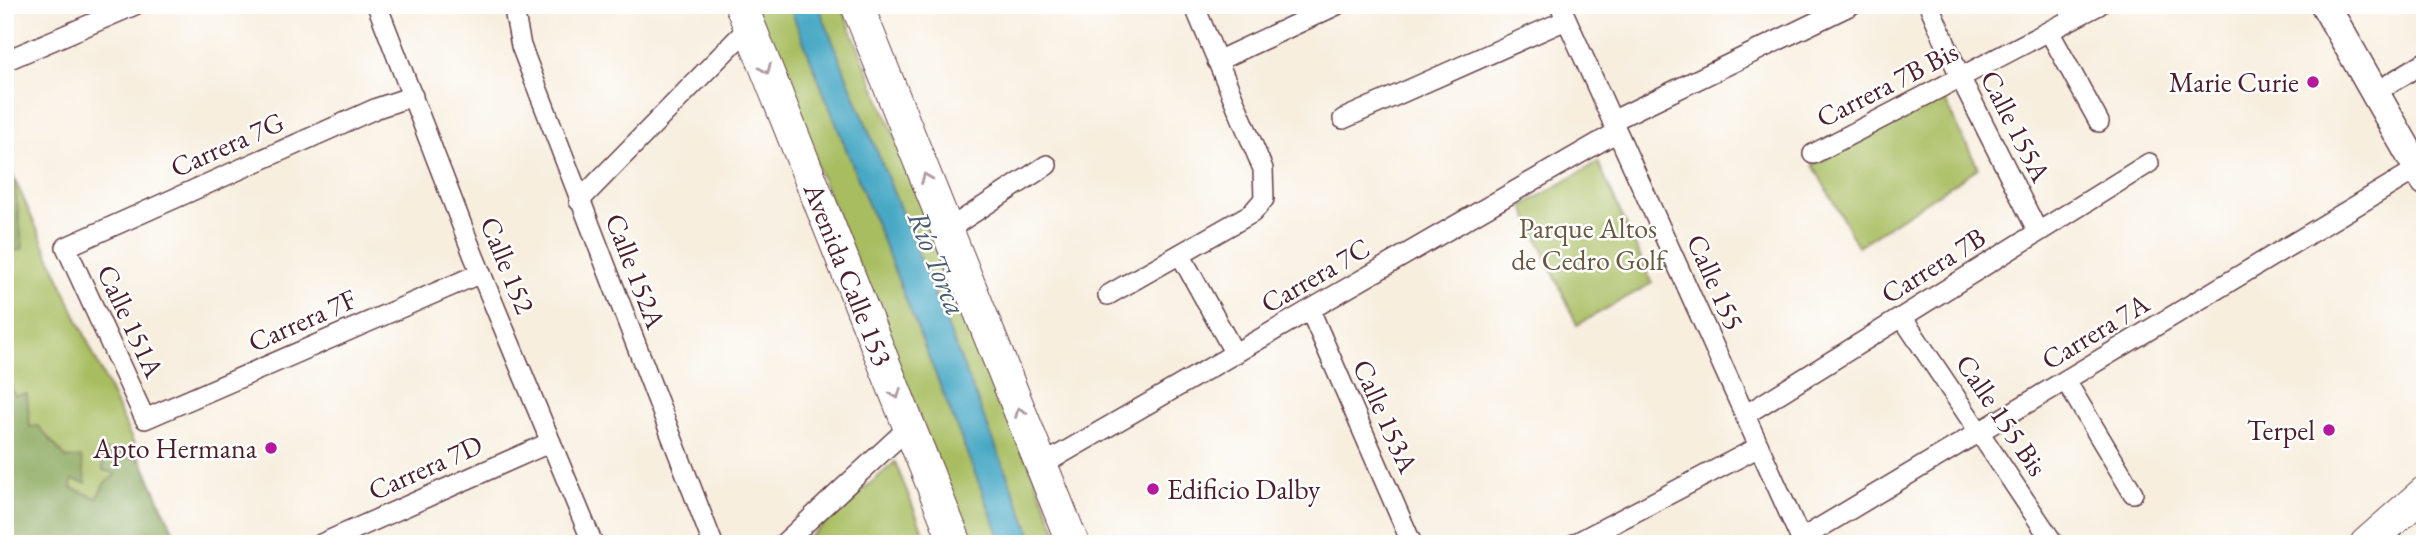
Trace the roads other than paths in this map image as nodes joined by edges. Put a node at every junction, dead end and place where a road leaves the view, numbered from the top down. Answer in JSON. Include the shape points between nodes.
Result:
{"nodes":[{"id":1,"x":135,"y":5,"type":"edge"},
{"id":2,"x":377,"y":5,"type":"edge"},
{"id":3,"x":857,"y":5,"type":"edge"},
{"id":4,"x":1194,"y":5,"type":"edge"},
{"id":5,"x":1337,"y":5,"type":"edge"},
{"id":6,"x":1851,"y":5,"type":"edge"},
{"id":7,"x":1928,"y":5,"type":"edge"},
{"id":8,"x":2099,"y":5,"type":"edge"},
{"id":9,"x":2325,"y":5,"type":"edge"},
{"id":10,"x":517,"y":10,"type":"edge"},
{"id":11,"x":1563,"y":13,"type":"edge"},
{"id":12,"x":745,"y":16,"type":"edge"},
{"id":13,"x":2050,"y":33,"type":"junction"},
{"id":14,"x":5,"y":61,"type":"edge"},
{"id":15,"x":1217,"y":61,"type":"junction"},
{"id":16,"x":2425,"y":62,"type":"edge"},
{"id":17,"x":1961,"y":79,"type":"junction"},
{"id":18,"x":2374,"y":93,"type":"junction"},
{"id":19,"x":412,"y":96,"type":"junction"},
{"id":20,"x":1343,"y":119,"type":"dead end"},
{"id":21,"x":2099,"y":122,"type":"dead end"},
{"id":22,"x":1615,"y":126,"type":"junction"},
{"id":23,"x":1813,"y":154,"type":"dead end"},
{"id":24,"x":2149,"y":163,"type":"dead end"},
{"id":25,"x":1047,"y":165,"type":"dead end"},
{"id":26,"x":2421,"y":175,"type":"edge"},
{"id":27,"x":579,"y":201,"type":"junction"},
{"id":28,"x":947,"y":230,"type":"junction"},
{"id":29,"x":2038,"y":232,"type":"junction"},
{"id":30,"x":66,"y":247,"type":"joint"},
{"id":31,"x":1180,"y":254,"type":"junction"},
{"id":32,"x":481,"y":273,"type":"junction"},
{"id":33,"x":1108,"y":295,"type":"dead end"},
{"id":34,"x":1310,"y":310,"type":"junction"},
{"id":35,"x":1902,"y":317,"type":"junction"},
{"id":36,"x":1235,"y":354,"type":"junction"},
{"id":37,"x":2066,"y":381,"type":"junction"},
{"id":38,"x":1745,"y":415,"type":"junction"},
{"id":39,"x":145,"y":419,"type":"joint"},
{"id":40,"x":909,"y":427,"type":"junction"},
{"id":41,"x":1980,"y":432,"type":"junction"},
{"id":42,"x":551,"y":442,"type":"junction"},
{"id":43,"x":1759,"y":447,"type":"junction"},
{"id":44,"x":1042,"y":465,"type":"junction"},
{"id":45,"x":2425,"y":492,"type":"edge"},
{"id":46,"x":2133,"y":494,"type":"dead end"},
{"id":47,"x":1802,"y":542,"type":"edge"},
{"id":48,"x":321,"y":544,"type":"edge"},
{"id":49,"x":593,"y":544,"type":"edge"},
{"id":50,"x":713,"y":544,"type":"edge"},
{"id":51,"x":783,"y":544,"type":"edge"},
{"id":52,"x":956,"y":544,"type":"edge"},
{"id":53,"x":1073,"y":544,"type":"edge"},
{"id":54,"x":1412,"y":544,"type":"edge"},
{"id":55,"x":1574,"y":544,"type":"edge"},
{"id":56,"x":2054,"y":544,"type":"edge"},
{"id":57,"x":2366,"y":544,"type":"edge"}],
"edges":[{"from":1,"to":14,"type":"street"},
{"from":2,"to":19,"type":"street","name":"Calle 152"},
{"from":28,"to":3,"type":"main road","one_way":true},
{"from":4,"to":15,"type":"street"},
{"from":5,"to":15,"type":"street"},
{"from":6,"to":22,"type":"street","name":"Carrera 7C"},
{"from":7,"to":17,"type":"street","name":"Calle 155A"},
{"from":8,"to":13,"type":"street","name":"Carrera 7B Bis"},
{"from":9,"to":18,"type":"street"},
{"from":10,"to":27,"type":"street","name":"Calle 152A","via":[[521,46]]},
{"from":11,"to":20,"type":"street"},
{"from":11,"to":22,"type":"street","name":"Calle 155"},
{"from":12,"to":27,"type":"street"},
{"from":12,"to":40,"type":"main road","name":"Avenida Calle 153","one_way":true},
{"from":13,"to":17,"type":"street","name":"Carrera 7B Bis"},
{"from":13,"to":21,"type":"street"},
{"from":15,"to":31,"type":"street","via":[[1263,169],[1264,199],[1252,213]]},
{"from":16,"to":18,"type":"street"},
{"from":17,"to":23,"type":"street","name":"Carrera 7B Bis"},
{"from":17,"to":29,"type":"street","name":"Calle 155A"},
{"from":18,"to":26,"type":"street"},
{"from":19,"to":30,"type":"street","name":"Carrera 7G"},
{"from":19,"to":32,"type":"street","name":"Calle 152"},
{"from":22,"to":34,"type":"street","name":"Carrera 7C"},
{"from":22,"to":38,"type":"street","name":"Calle 155"},
{"from":24,"to":29,"type":"street","name":"Carrera 7B"},
{"from":25,"to":28,"type":"street"},
{"from":26,"to":37,"type":"street","name":"Carrera 7A"},
{"from":27,"to":50,"type":"street","name":"Calle 152A"},
{"from":44,"to":28,"type":"main road","one_way":true},
{"from":29,"to":35,"type":"street","name":"Carrera 7B"},
{"from":30,"to":39,"type":"street","name":"Calle 151A"},
{"from":31,"to":33,"type":"street"},
{"from":31,"to":36,"type":"street"},
{"from":32,"to":39,"type":"street","name":"Carrera 7F"},
{"from":32,"to":42,"type":"street","name":"Calle 152"},
{"from":34,"to":36,"type":"street","name":"Carrera 7C"},
{"from":34,"to":54,"type":"street","name":"Calle 153A"},
{"from":35,"to":38,"type":"street","name":"Carrera 7B"},
{"from":35,"to":41,"type":"street","name":"Calle 155 Bis"},
{"from":36,"to":44,"type":"street","name":"Carrera 7C"},
{"from":37,"to":41,"type":"street","name":"Carrera 7A"},
{"from":37,"to":46,"type":"street"},
{"from":38,"to":43,"type":"street","name":"Calle 155"},
{"from":40,"to":51,"type":"street"},
{"from":40,"to":52,"type":"main road","name":"Avenida Calle 153"},
{"from":41,"to":47,"type":"street","name":"Carrera 7A"},
{"from":41,"to":56,"type":"street","name":"Calle 155 Bis"},
{"from":42,"to":48,"type":"street","name":"Carrera 7D"},
{"from":42,"to":49,"type":"street","name":"Calle 152"},
{"from":43,"to":47,"type":"street","name":"Calle 155"},
{"from":43,"to":55,"type":"street"},
{"from":44,"to":53,"type":"main road"},
{"from":45,"to":57,"type":"main road"}]}
